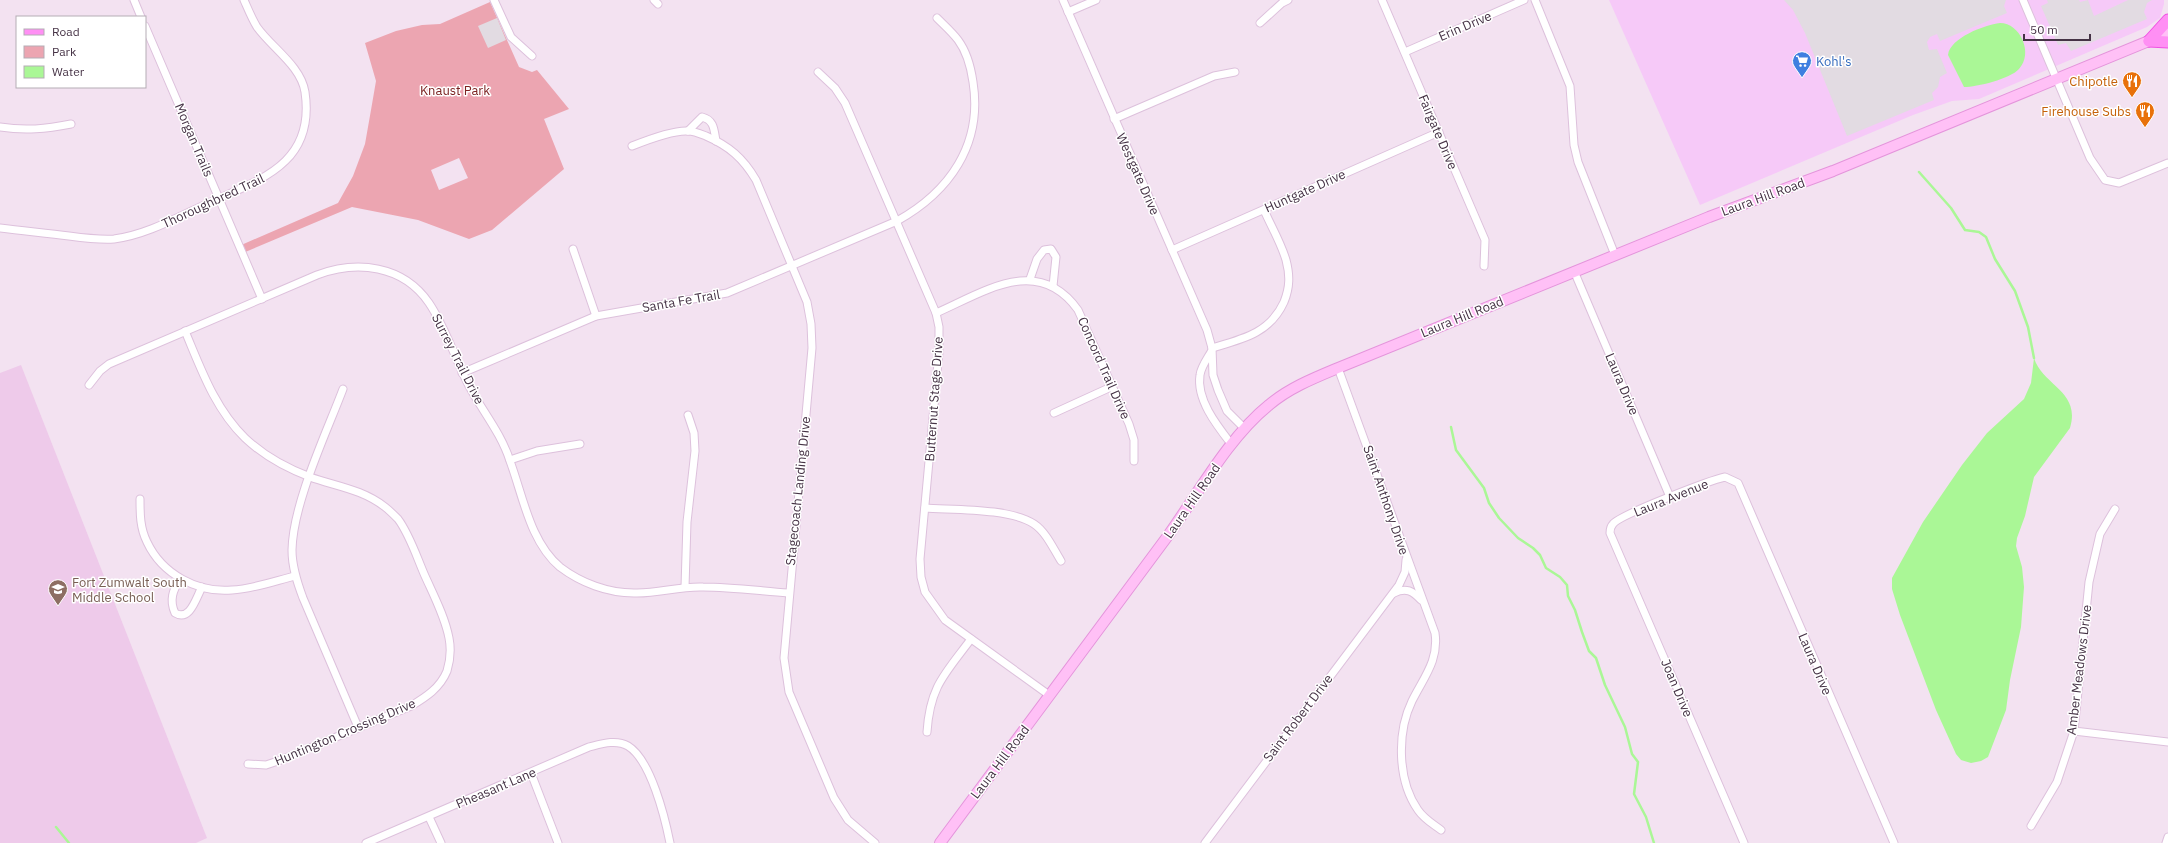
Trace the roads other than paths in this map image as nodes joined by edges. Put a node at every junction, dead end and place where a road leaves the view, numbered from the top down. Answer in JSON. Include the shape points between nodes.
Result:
{"nodes":[{"id":1,"x":134,"y":0,"type":"edge"},
{"id":2,"x":244,"y":0,"type":"edge"},
{"id":3,"x":494,"y":0,"type":"edge"},
{"id":4,"x":1063,"y":0,"type":"edge"},
{"id":5,"x":1096,"y":0,"type":"edge"},
{"id":6,"x":1288,"y":0,"type":"edge"},
{"id":7,"x":1382,"y":0,"type":"edge"},
{"id":8,"x":1524,"y":0,"type":"edge"},
{"id":9,"x":1535,"y":0,"type":"edge"},
{"id":10,"x":2023,"y":0,"type":"edge"},
{"id":11,"x":1068,"y":12,"type":"junction"},
{"id":12,"x":141,"y":16,"type":"edge"},
{"id":13,"x":937,"y":18,"type":"dead end"},
{"id":14,"x":2168,"y":20,"type":"edge"},
{"id":15,"x":1260,"y":23,"type":"dead end"},
{"id":16,"x":146,"y":28,"type":"edge"},
{"id":17,"x":2168,"y":33,"type":"edge"},
{"id":18,"x":2149,"y":41,"type":"junction"},
{"id":19,"x":2168,"y":42,"type":"edge"},
{"id":20,"x":1405,"y":52,"type":"junction"},
{"id":21,"x":532,"y":56,"type":"dead end"},
{"id":22,"x":818,"y":72,"type":"dead end"},
{"id":23,"x":1235,"y":72,"type":"dead end"},
{"id":24,"x":2056,"y":81,"type":"junction"},
{"id":25,"x":1114,"y":119,"type":"junction"},
{"id":26,"x":71,"y":124,"type":"dead end"},
{"id":27,"x":0,"y":127,"type":"edge"},
{"id":28,"x":688,"y":131,"type":"junction"},
{"id":29,"x":1439,"y":132,"type":"junction"},
{"id":30,"x":716,"y":140,"type":"junction"},
{"id":31,"x":632,"y":146,"type":"dead end"},
{"id":32,"x":2168,"y":163,"type":"edge"},
{"id":33,"x":219,"y":198,"type":"junction"},
{"id":34,"x":1264,"y":210,"type":"junction"},
{"id":35,"x":897,"y":221,"type":"junction"},
{"id":36,"x":0,"y":228,"type":"edge"},
{"id":37,"x":573,"y":249,"type":"dead end"},
{"id":38,"x":1172,"y":250,"type":"junction"},
{"id":39,"x":1615,"y":255,"type":"junction"},
{"id":40,"x":791,"y":266,"type":"junction"},
{"id":41,"x":1484,"y":266,"type":"dead end"},
{"id":42,"x":1574,"y":272,"type":"junction"},
{"id":43,"x":1030,"y":280,"type":"junction"},
{"id":44,"x":1052,"y":286,"type":"junction"},
{"id":45,"x":262,"y":299,"type":"junction"},
{"id":46,"x":936,"y":313,"type":"junction"},
{"id":47,"x":596,"y":316,"type":"junction"},
{"id":48,"x":185,"y":331,"type":"junction"},
{"id":49,"x":1212,"y":348,"type":"junction"},
{"id":50,"x":1338,"y":368,"type":"junction"},
{"id":51,"x":462,"y":373,"type":"junction"},
{"id":52,"x":89,"y":385,"type":"dead end"},
{"id":53,"x":1111,"y":386,"type":"junction"},
{"id":54,"x":343,"y":389,"type":"dead end"},
{"id":55,"x":1054,"y":413,"type":"dead end"},
{"id":56,"x":688,"y":415,"type":"dead end"},
{"id":57,"x":1245,"y":429,"type":"junction"},
{"id":58,"x":580,"y":444,"type":"dead end"},
{"id":59,"x":1232,"y":445,"type":"junction"},
{"id":60,"x":510,"y":460,"type":"junction"},
{"id":61,"x":1134,"y":460,"type":"dead end"},
{"id":62,"x":310,"y":477,"type":"junction"},
{"id":63,"x":1738,"y":483,"type":"joint"},
{"id":64,"x":1670,"y":497,"type":"junction"},
{"id":65,"x":140,"y":499,"type":"dead end"},
{"id":66,"x":925,"y":508,"type":"junction"},
{"id":67,"x":2115,"y":509,"type":"dead end"},
{"id":68,"x":1610,"y":532,"type":"joint"},
{"id":69,"x":1406,"y":558,"type":"junction"},
{"id":70,"x":1061,"y":561,"type":"dead end"},
{"id":71,"x":295,"y":576,"type":"junction"},
{"id":72,"x":180,"y":579,"type":"junction"},
{"id":73,"x":202,"y":587,"type":"junction"},
{"id":74,"x":685,"y":587,"type":"junction"},
{"id":75,"x":788,"y":593,"type":"junction"},
{"id":76,"x":1392,"y":594,"type":"junction"},
{"id":77,"x":1423,"y":602,"type":"junction"},
{"id":78,"x":972,"y":639,"type":"junction"},
{"id":79,"x":1049,"y":695,"type":"junction"},
{"id":80,"x":358,"y":727,"type":"junction"},
{"id":81,"x":2074,"y":731,"type":"junction"},
{"id":82,"x":927,"y":732,"type":"dead end"},
{"id":83,"x":2168,"y":742,"type":"edge"},
{"id":84,"x":248,"y":764,"type":"dead end"},
{"id":85,"x":530,"y":773,"type":"junction"},
{"id":86,"x":430,"y":817,"type":"junction"},
{"id":87,"x":2031,"y":826,"type":"dead end"},
{"id":88,"x":1441,"y":830,"type":"dead end"},
{"id":89,"x":2168,"y":837,"type":"edge"},
{"id":90,"x":366,"y":843,"type":"edge"},
{"id":91,"x":441,"y":843,"type":"edge"},
{"id":92,"x":558,"y":843,"type":"edge"},
{"id":93,"x":670,"y":843,"type":"edge"},
{"id":94,"x":875,"y":843,"type":"edge"},
{"id":95,"x":940,"y":843,"type":"edge"},
{"id":96,"x":1205,"y":843,"type":"edge"},
{"id":97,"x":1744,"y":843,"type":"edge"},
{"id":98,"x":1894,"y":843,"type":"edge"},
{"id":99,"x":2166,"y":843,"type":"edge"}],
"edges":[{"from":1,"to":12,"type":"street"},
{"from":2,"to":33,"type":"street","name":"Thoroughbred Trail","via":[[257,26],[297,72],[305,90],[306,110],[303,131],[287,160],[272,174]]},
{"from":3,"to":21,"type":"street","via":[[511,37]]},
{"from":4,"to":11,"type":"street","name":"Westgate Drive"},
{"from":5,"to":11,"type":"street"},
{"from":6,"to":15,"type":"street"},
{"from":7,"to":20,"type":"street","name":"Fairgate Drive"},
{"from":8,"to":20,"type":"street","name":"Erin Drive"},
{"from":9,"to":39,"type":"street","via":[[1570,86],[1574,145],[1578,162]]},
{"from":10,"to":24,"type":"street"},
{"from":11,"to":25,"type":"street","name":"Westgate Drive"},
{"from":13,"to":35,"type":"street","name":"Santa Fe Trail","via":[[959,40],[967,55],[975,95],[972,128],[968,145],[948,180],[918,209]]},
{"from":14,"to":18,"type":"main road"},
{"from":16,"to":33,"type":"street","name":"Morgan Trails"},
{"from":17,"to":18,"type":"main road","name":"Laura Hill Road"},
{"from":18,"to":19,"type":"main road"},
{"from":18,"to":24,"type":"main road","name":"Laura Hill Road"},
{"from":20,"to":29,"type":"street","name":"Fairgate Drive"},
{"from":22,"to":35,"type":"street","name":"Butternut Stage Drive","via":[[835,88],[845,103]]},
{"from":23,"to":25,"type":"street","via":[[1214,76]]},
{"from":24,"to":32,"type":"street","via":[[2090,158],[2105,180],[2118,183]]},
{"from":24,"to":39,"type":"main road","name":"Laura Hill Road","via":[[1834,171],[1708,217]]},
{"from":25,"to":38,"type":"street","name":"Westgate Drive"},
{"from":26,"to":27,"type":"street","via":[[43,130]]},
{"from":28,"to":30,"type":"street","name":"Stagecoach Landing Drive"},
{"from":28,"to":30,"type":"street","via":[[702,117],[708,118],[712,123]]},
{"from":28,"to":31,"type":"street","name":"Stagecoach Landing Drive","via":[[656,137]]},
{"from":29,"to":34,"type":"street","name":"Huntgate Drive"},
{"from":29,"to":41,"type":"street","name":"Fairgate Drive","via":[[1485,240]]},
{"from":30,"to":40,"type":"street","name":"Stagecoach Landing Drive","via":[[735,152],[756,180]]},
{"from":33,"to":36,"type":"street","name":"Thoroughbred Trail","via":[[158,226],[115,239]]},
{"from":33,"to":45,"type":"street","name":"Morgan Trails"},
{"from":34,"to":38,"type":"street","name":"Huntgate Drive"},
{"from":34,"to":49,"type":"street","via":[[1286,258],[1290,284],[1286,296],[1274,319],[1266,327],[1244,338]]},
{"from":35,"to":40,"type":"street","name":"Santa Fe Trail"},
{"from":35,"to":46,"type":"street","name":"Butternut Stage Drive"},
{"from":37,"to":47,"type":"street"},
{"from":38,"to":49,"type":"street","name":"Westgate Drive","via":[[1207,330]]},
{"from":39,"to":42,"type":"main road","name":"Laura Hill Road"},
{"from":40,"to":47,"type":"street","name":"Santa Fe Trail","via":[[727,293]]},
{"from":40,"to":75,"type":"street","name":"Stagecoach Landing Drive","via":[[807,302],[812,348]]},
{"from":42,"to":50,"type":"main road","name":"Laura Hill Road"},
{"from":42,"to":64,"type":"street","name":"Laura Drive"},
{"from":43,"to":44,"type":"street","name":"Concord Trail Drive"},
{"from":43,"to":44,"type":"street","via":[[1037,259],[1044,250],[1051,249],[1056,257]]},
{"from":43,"to":46,"type":"street","name":"Concord Trail Drive","via":[[1018,280],[999,286]]},
{"from":44,"to":53,"type":"street","name":"Concord Trail Drive","via":[[1069,298],[1078,310]]},
{"from":45,"to":48,"type":"street","name":"Surrey Trail Drive"},
{"from":45,"to":51,"type":"street","name":"Surrey Trail Drive","via":[[333,269],[370,266],[389,272],[419,290],[429,303]]},
{"from":46,"to":66,"type":"street","name":"Butternut Stage Drive","via":[[939,352]]},
{"from":47,"to":51,"type":"street","name":"Santa Fe Trail"},
{"from":48,"to":52,"type":"street","name":"Surrey Trail Drive","via":[[109,364]]},
{"from":48,"to":62,"type":"street","name":"Huntington Crossing Drive","via":[[216,400],[228,419],[264,454]]},
{"from":49,"to":57,"type":"street","name":"Westgate Drive","via":[[1213,374],[1218,390],[1227,410]]},
{"from":49,"to":59,"type":"street","via":[[1200,375],[1201,393],[1213,420]]},
{"from":50,"to":57,"type":"main road","name":"Laura Hill Road","via":[[1302,383],[1282,396]]},
{"from":50,"to":69,"type":"street","name":"Saint Anthony Drive"},
{"from":51,"to":60,"type":"street","name":"Surrey Trail Drive","via":[[501,437]]},
{"from":53,"to":55,"type":"street"},
{"from":53,"to":61,"type":"street","name":"Concord Trail Drive","via":[[1132,434]]},
{"from":54,"to":62,"type":"street"},
{"from":56,"to":74,"type":"street","via":[[694,433],[695,451],[687,522]]},
{"from":57,"to":59,"type":"main road","name":"Laura Hill Road"},
{"from":58,"to":60,"type":"street","via":[[537,451]]},
{"from":59,"to":79,"type":"main road","name":"Laura Hill Road"},
{"from":60,"to":74,"type":"street","name":"Surrey Trail Drive","via":[[535,533],[560,566],[594,586],[612,591],[634,594]]},
{"from":62,"to":71,"type":"street","via":[[294,529],[292,551]]},
{"from":62,"to":80,"type":"street","name":"Huntington Crossing Drive","via":[[368,496],[398,519],[444,620],[449,638],[447,670],[440,684],[428,696],[411,706]]},
{"from":63,"to":64,"type":"street","name":"Laura Avenue","via":[[1725,478],[1716,479]]},
{"from":63,"to":98,"type":"street","name":"Laura Drive"},
{"from":64,"to":68,"type":"street","name":"Laura Avenue","via":[[1616,521],[1612,524]]},
{"from":65,"to":72,"type":"street","via":[[142,528],[147,542],[156,557]]},
{"from":66,"to":70,"type":"street","via":[[1005,514],[1021,518],[1034,524],[1045,535]]},
{"from":66,"to":78,"type":"street","name":"Butternut Stage Drive","via":[[920,559],[921,577],[926,592],[945,620]]},
{"from":67,"to":81,"type":"street","name":"Amber Meadows Drive","via":[[2100,534],[2090,582]]},
{"from":68,"to":97,"type":"street","name":"Joan Drive"},
{"from":69,"to":76,"type":"street","name":"Saint Robert Drive","via":[[1405,572]]},
{"from":69,"to":77,"type":"street","name":"Saint Anthony Drive"},
{"from":71,"to":73,"type":"street","via":[[234,590]]},
{"from":71,"to":80,"type":"street"},
{"from":72,"to":73,"type":"street"},
{"from":72,"to":73,"type":"street","via":[[171,603],[175,613],[180,616],[190,611]]},
{"from":74,"to":75,"type":"street","name":"Surrey Trail Drive"},
{"from":75,"to":94,"type":"street","name":"Stagecoach Landing Drive","via":[[784,658],[789,692],[834,798],[848,820]]},
{"from":76,"to":77,"type":"street","via":[[1408,590]]},
{"from":76,"to":96,"type":"street","name":"Saint Robert Drive"},
{"from":77,"to":88,"type":"street","name":"Saint Anthony Drive","via":[[1435,632],[1435,656],[1406,717],[1402,755],[1405,777],[1417,809],[1424,818]]},
{"from":78,"to":79,"type":"street","name":"Butternut Stage Drive"},
{"from":78,"to":82,"type":"street","via":[[937,685],[928,712]]},
{"from":79,"to":95,"type":"main road","name":"Laura Hill Road"},
{"from":80,"to":84,"type":"street","name":"Huntington Crossing Drive","via":[[281,760],[266,764]]},
{"from":81,"to":83,"type":"street"},
{"from":81,"to":87,"type":"street","name":"Amber Meadows Drive","via":[[2057,782]]},
{"from":85,"to":86,"type":"street","name":"Pheasant Lane"},
{"from":85,"to":92,"type":"street"},
{"from":85,"to":93,"type":"street","name":"Pheasant Lane","via":[[589,747],[609,742],[627,745],[641,759],[651,779]]},
{"from":86,"to":90,"type":"street","name":"Pheasant Lane"},
{"from":86,"to":91,"type":"street"},
{"from":89,"to":99,"type":"street"}]}
